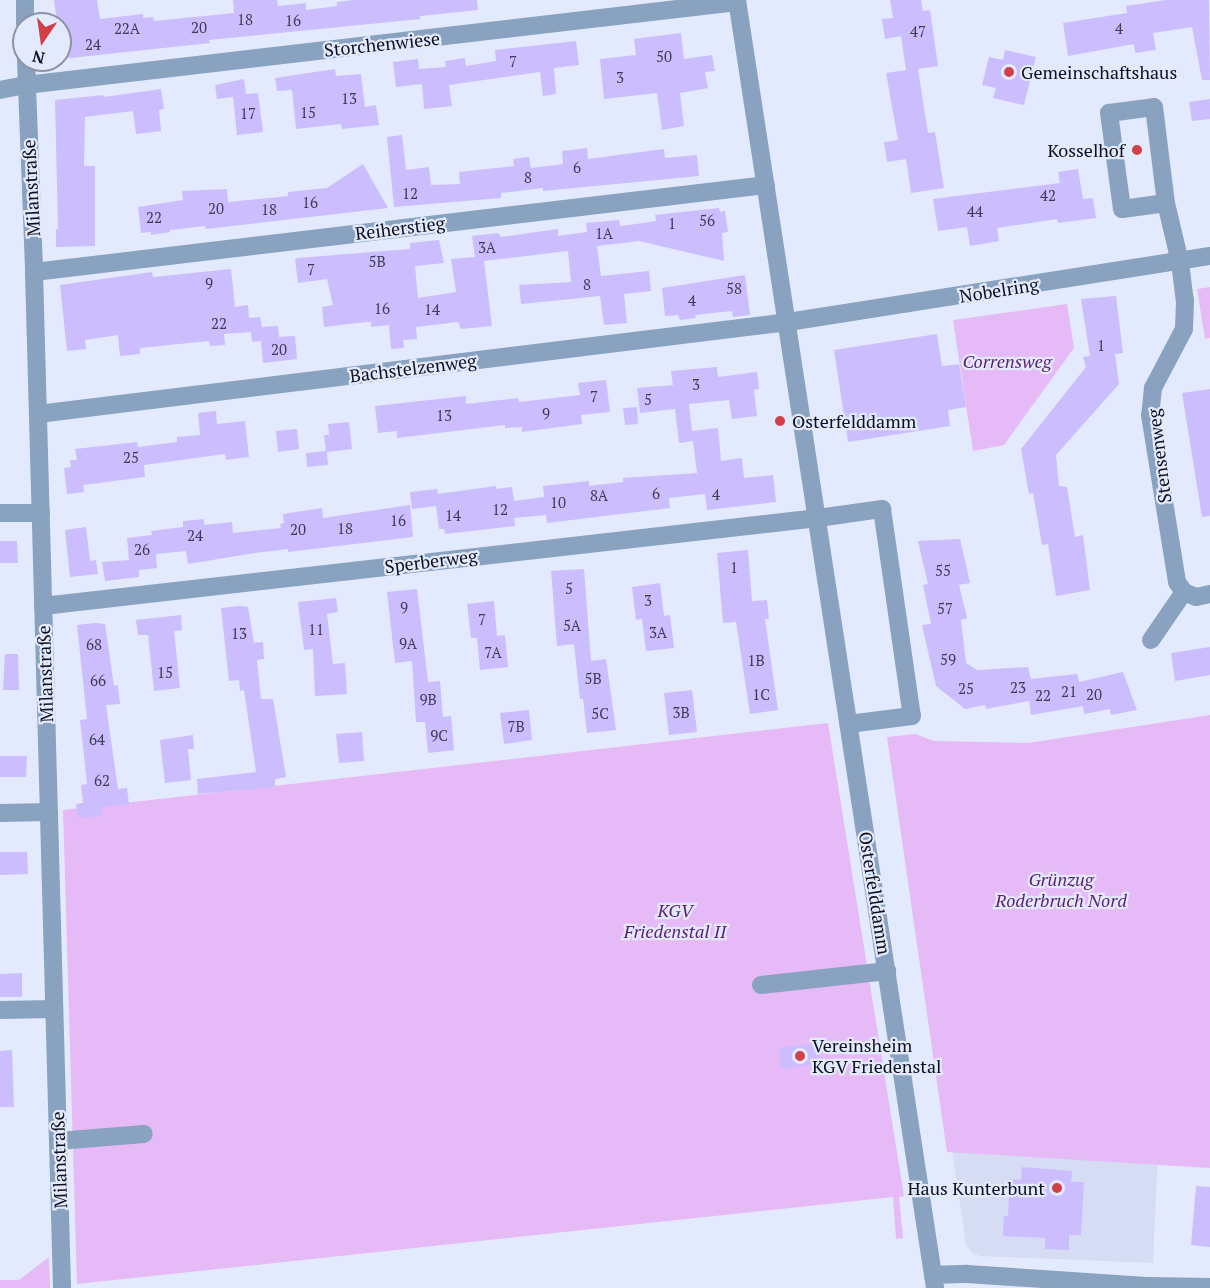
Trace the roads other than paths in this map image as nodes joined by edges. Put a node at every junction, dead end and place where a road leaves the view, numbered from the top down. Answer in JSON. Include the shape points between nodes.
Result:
{"nodes":[{"id":1,"x":737,"y":1,"type":"edge"},
{"id":2,"x":26,"y":72,"type":"edge"},
{"id":3,"x":26,"y":85,"type":"junction"},
{"id":4,"x":0,"y":90,"type":"edge"},
{"id":5,"x":766,"y":185,"type":"junction"},
{"id":6,"x":1166,"y":203,"type":"junction"},
{"id":7,"x":1210,"y":256,"type":"edge"},
{"id":8,"x":1180,"y":262,"type":"junction"},
{"id":9,"x":34,"y":272,"type":"junction"},
{"id":10,"x":788,"y":322,"type":"junction"},
{"id":11,"x":38,"y":414,"type":"junction"},
{"id":12,"x":0,"y":513,"type":"edge"},
{"id":13,"x":41,"y":513,"type":"junction"},
{"id":14,"x":818,"y":518,"type":"junction"},
{"id":15,"x":1184,"y":592,"type":"junction"},
{"id":16,"x":1210,"y":594,"type":"edge"},
{"id":17,"x":44,"y":606,"type":"junction"},
{"id":18,"x":1151,"y":640,"type":"dead end"},
{"id":19,"x":849,"y":724,"type":"junction"},
{"id":20,"x":49,"y":812,"type":"junction"},
{"id":21,"x":0,"y":813,"type":"edge"},
{"id":22,"x":887,"y":971,"type":"junction"},
{"id":23,"x":761,"y":985,"type":"dead end"},
{"id":24,"x":54,"y":1009,"type":"junction"},
{"id":25,"x":0,"y":1010,"type":"edge"},
{"id":26,"x":144,"y":1134,"type":"dead end"},
{"id":27,"x":58,"y":1141,"type":"junction"},
{"id":28,"x":934,"y":1282,"type":"edge"},
{"id":29,"x":1210,"y":1287,"type":"edge"},
{"id":30,"x":62,"y":1288,"type":"edge"}],
"edges":[{"from":1,"to":3,"type":"street","name":"Storchenwiese"},
{"from":1,"to":5,"type":"street","name":"Osterfelddamm"},
{"from":2,"to":3,"type":"street","name":"Milanstraße"},
{"from":3,"to":4,"type":"street","name":"Storchenwiese"},
{"from":3,"to":9,"type":"street","name":"Milanstraße"},
{"from":5,"to":9,"type":"street","name":"Reiherstieg"},
{"from":5,"to":10,"type":"street","name":"Osterfelddamm"},
{"from":6,"to":6,"type":"street","via":[[1154,107],[1109,113],[1122,209]]},
{"from":6,"to":8,"type":"street"},
{"from":7,"to":8,"type":"street","name":"Nobelring"},
{"from":8,"to":10,"type":"street","name":"Nobelring"},
{"from":8,"to":15,"type":"street","name":"Stensenweg","via":[[1184,328],[1154,388],[1150,415],[1177,582]]},
{"from":9,"to":11,"type":"street","name":"Milanstraße"},
{"from":10,"to":11,"type":"street","name":"Bachstelzenweg"},
{"from":10,"to":14,"type":"street","name":"Osterfelddamm"},
{"from":11,"to":13,"type":"street","name":"Milanstraße"},
{"from":12,"to":13,"type":"street"},
{"from":13,"to":17,"type":"street","name":"Milanstraße"},
{"from":14,"to":17,"type":"street","name":"Sperberweg"},
{"from":14,"to":19,"type":"street","name":"Osterfelddamm"},
{"from":14,"to":19,"type":"street","name":"Sperberweg","via":[[882,509],[884,518],[912,716]]},
{"from":15,"to":16,"type":"street","via":[[1196,597]]},
{"from":15,"to":18,"type":"street"},
{"from":17,"to":20,"type":"street","name":"Milanstraße"},
{"from":19,"to":22,"type":"street","name":"Osterfelddamm"},
{"from":20,"to":21,"type":"street"},
{"from":20,"to":24,"type":"street","name":"Milanstraße"},
{"from":22,"to":23,"type":"street"},
{"from":22,"to":28,"type":"street","name":"Osterfelddamm"},
{"from":24,"to":25,"type":"street"},
{"from":24,"to":27,"type":"street","name":"Milanstraße"},
{"from":26,"to":27,"type":"street"},
{"from":27,"to":30,"type":"street","name":"Milanstraße"},
{"from":28,"to":29,"type":"street","via":[[967,1274]]}]}
